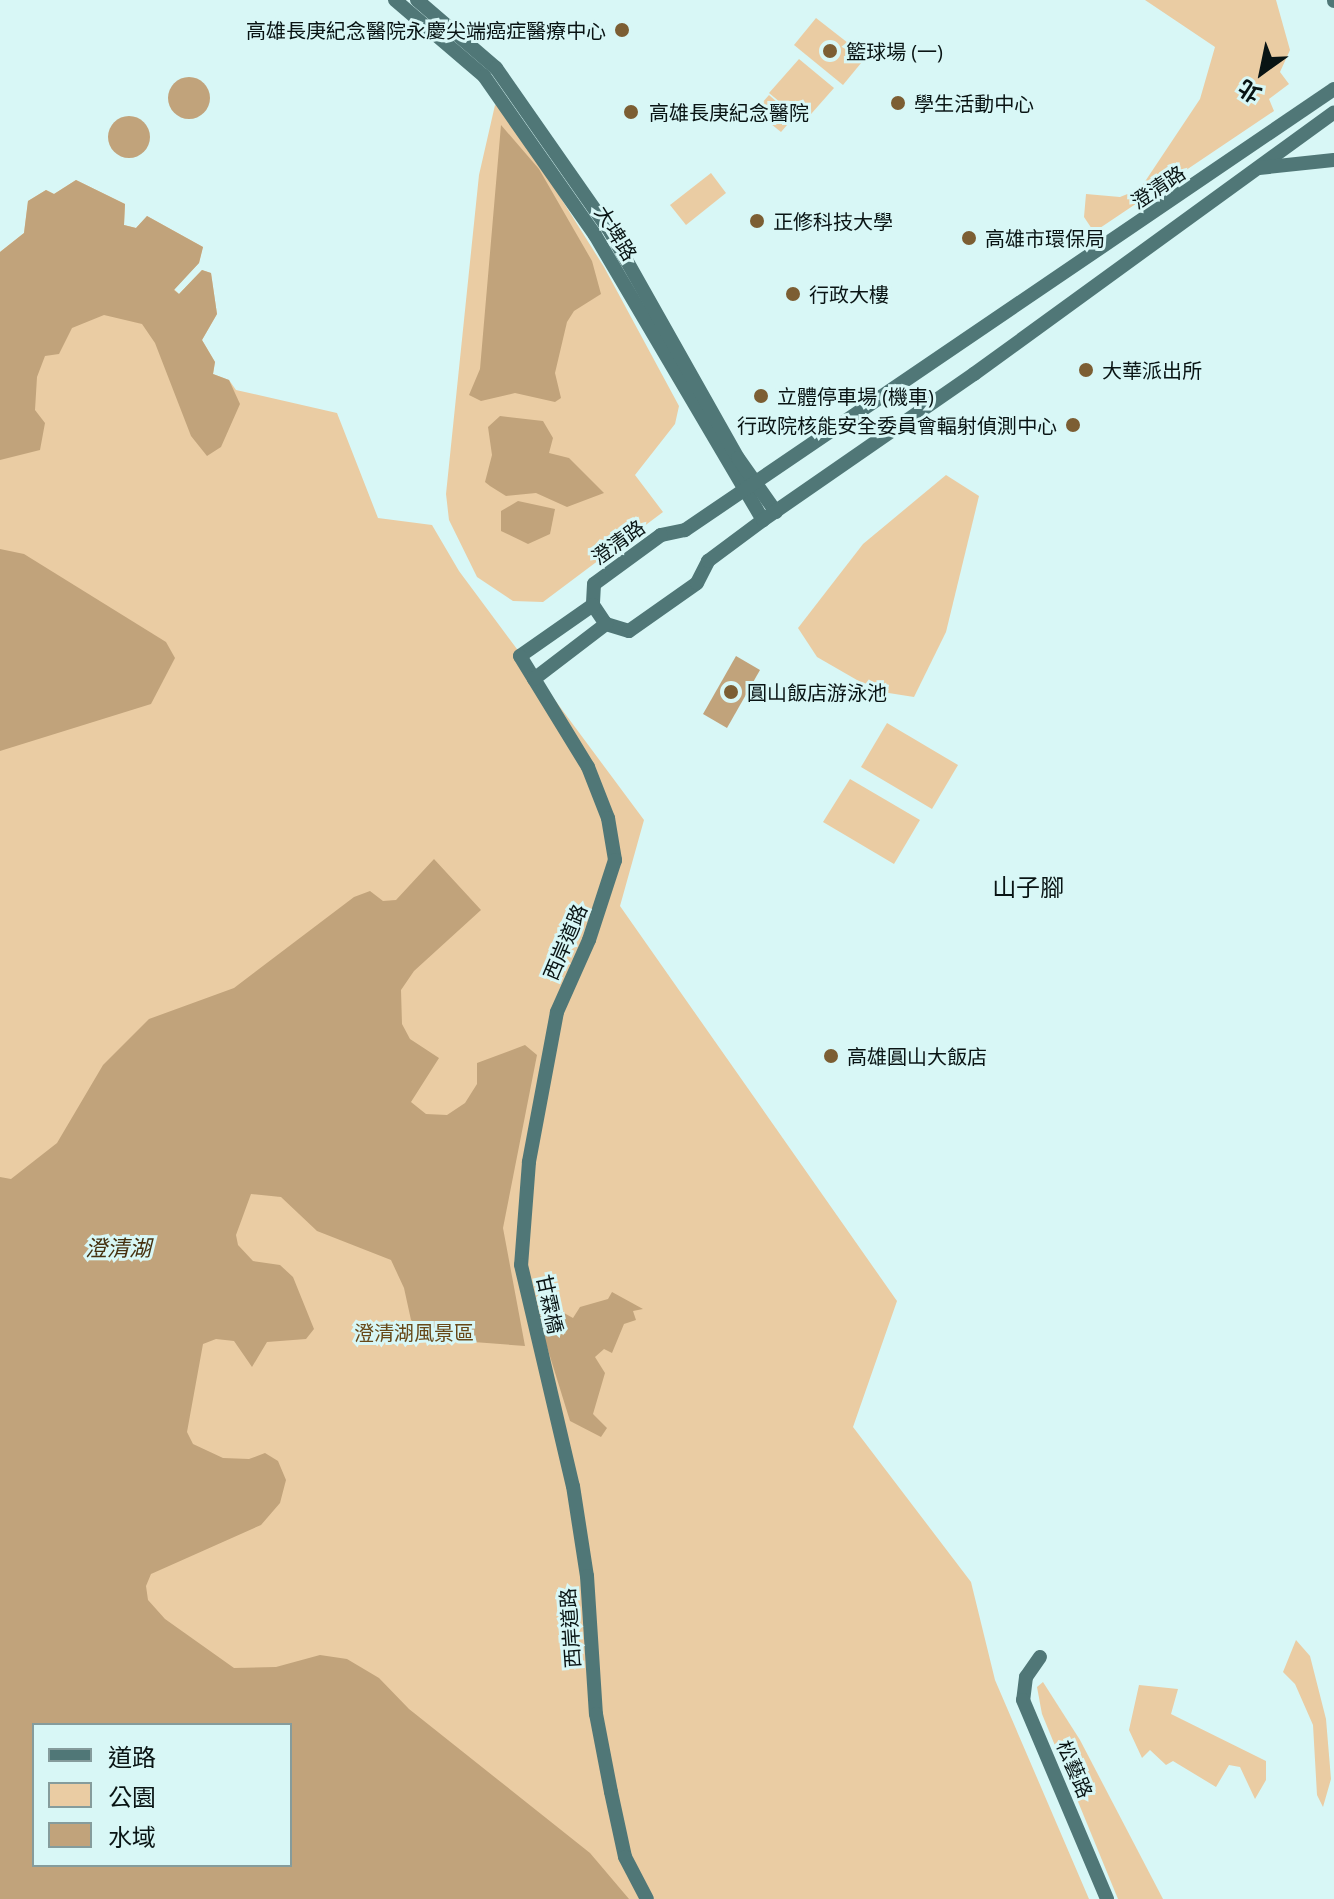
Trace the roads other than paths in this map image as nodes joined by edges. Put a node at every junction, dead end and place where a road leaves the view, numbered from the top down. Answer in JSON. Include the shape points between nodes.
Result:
{"nodes":[{"id":1,"x":395,"y":0,"type":"edge"},
{"id":2,"x":417,"y":0,"type":"edge"},
{"id":3,"x":1334,"y":89,"type":"edge"},
{"id":4,"x":1334,"y":112,"type":"edge"},
{"id":5,"x":1238,"y":157,"type":"junction"},
{"id":6,"x":1334,"y":160,"type":"edge"},
{"id":7,"x":1254,"y":169,"type":"junction"},
{"id":8,"x":747,"y":484,"type":"junction"},
{"id":9,"x":769,"y":516,"type":"junction"},
{"id":10,"x":593,"y":605,"type":"junction"},
{"id":11,"x":606,"y":624,"type":"junction"},
{"id":12,"x":534,"y":679,"type":"junction"},
{"id":13,"x":521,"y":1265,"type":"joint"},
{"id":14,"x":539,"y":1351,"type":"joint"},
{"id":15,"x":1040,"y":1657,"type":"dead end"},
{"id":16,"x":647,"y":1899,"type":"edge"},
{"id":17,"x":1107,"y":1899,"type":"edge"}],
"edges":[{"from":1,"to":8,"type":"main road","name":"大埤路","via":[[484,76],[595,235]]},
{"from":2,"to":8,"type":"main road","name":"大埤路","via":[[496,68],[611,233]]},
{"from":3,"to":5,"type":"main road","name":"澄清路"},
{"from":4,"to":7,"type":"main road","name":"澄清路"},
{"from":5,"to":7,"type":"main road"},
{"from":5,"to":8,"type":"main road","name":"澄清路"},
{"from":6,"to":7,"type":"main road"},
{"from":7,"to":9,"type":"main road","name":"澄清路"},
{"from":8,"to":9,"type":"main road","name":"大埤路"},
{"from":8,"to":10,"type":"main road","name":"澄清路","via":[[685,530],[661,535],[594,584]]},
{"from":9,"to":11,"type":"main road","name":"澄清路","via":[[708,561],[697,583],[629,631]]},
{"from":10,"to":11,"type":"main road"},
{"from":10,"to":12,"type":"main road","name":"西岸道路","via":[[520,656]]},
{"from":11,"to":12,"type":"main road"},
{"from":12,"to":13,"type":"main road","name":"西岸道路","via":[[588,767],[608,818],[615,860],[589,940],[557,1012],[529,1162]]},
{"from":13,"to":14,"type":"main road","name":"甘霖橋"},
{"from":14,"to":16,"type":"main road","name":"西岸道路","via":[[575,1500],[587,1576],[596,1714],[611,1792],[625,1857]]},
{"from":15,"to":17,"type":"main road","name":"松藝路","via":[[1026,1677],[1023,1700]]}]}
